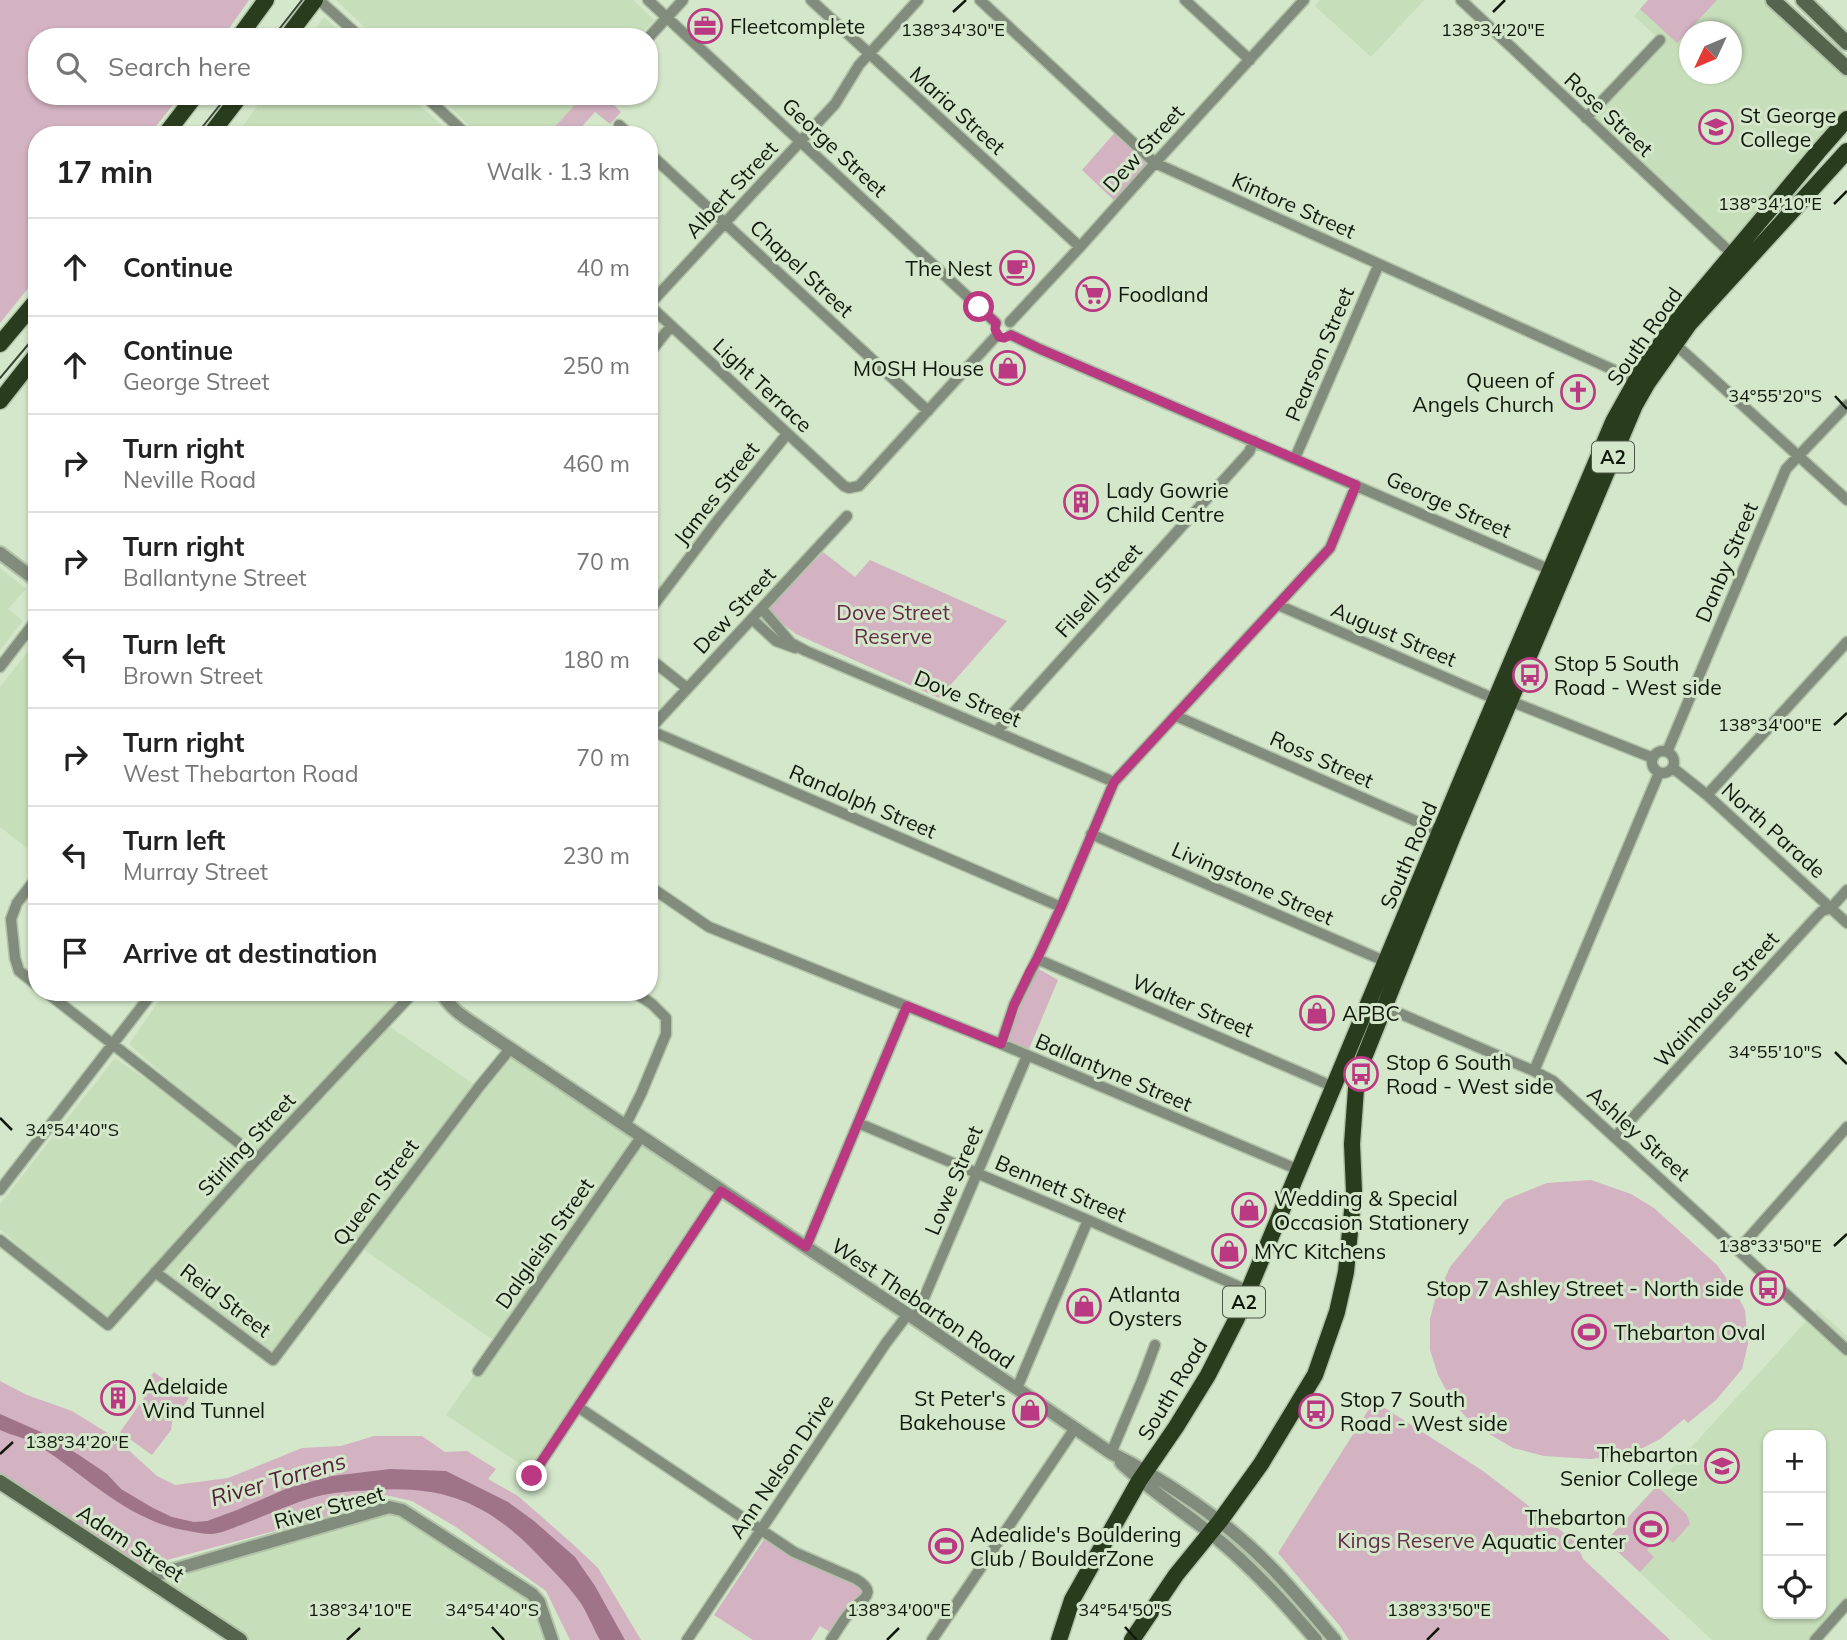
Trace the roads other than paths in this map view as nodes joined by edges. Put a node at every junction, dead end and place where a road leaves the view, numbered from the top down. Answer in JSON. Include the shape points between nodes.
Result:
{"nodes":[{"id":1,"x":266,"y":0,"type":"edge"},
{"id":2,"x":317,"y":0,"type":"edge"},
{"id":3,"x":648,"y":0,"type":"edge"},
{"id":4,"x":683,"y":0,"type":"edge"},
{"id":5,"x":811,"y":0,"type":"edge"},
{"id":6,"x":918,"y":0,"type":"edge"},
{"id":7,"x":980,"y":0,"type":"edge"},
{"id":8,"x":1185,"y":0,"type":"edge"},
{"id":9,"x":1304,"y":0,"type":"edge"},
{"id":10,"x":1461,"y":0,"type":"edge"},
{"id":11,"x":1773,"y":0,"type":"edge"},
{"id":12,"x":1803,"y":0,"type":"edge"},
{"id":13,"x":667,"y":18,"type":"junction"},
{"id":14,"x":246,"y":28,"type":"edge"},
{"id":15,"x":294,"y":28,"type":"edge"},
{"id":16,"x":350,"y":28,"type":"edge"},
{"id":17,"x":658,"y":28,"type":"edge"},
{"id":18,"x":1833,"y":30,"type":"junction"},
{"id":19,"x":1847,"y":37,"type":"edge"},
{"id":20,"x":1660,"y":40,"type":"dead end"},
{"id":21,"x":1847,"y":43,"type":"edge"},
{"id":22,"x":870,"y":55,"type":"junction"},
{"id":23,"x":1250,"y":60,"type":"junction"},
{"id":24,"x":1847,"y":68,"type":"edge"},
{"id":25,"x":188,"y":105,"type":"edge"},
{"id":26,"x":233,"y":105,"type":"edge"},
{"id":27,"x":435,"y":105,"type":"edge"},
{"id":28,"x":1847,"y":106,"type":"edge"},
{"id":29,"x":1586,"y":118,"type":"junction"},
{"id":30,"x":1847,"y":119,"type":"edge"},
{"id":31,"x":172,"y":126,"type":"edge"},
{"id":32,"x":217,"y":126,"type":"edge"},
{"id":33,"x":457,"y":126,"type":"edge"},
{"id":34,"x":1833,"y":135,"type":"junction"},
{"id":35,"x":802,"y":142,"type":"junction"},
{"id":36,"x":1847,"y":151,"type":"edge"},
{"id":37,"x":658,"y":161,"type":"edge"},
{"id":38,"x":1155,"y":163,"type":"junction"},
{"id":39,"x":725,"y":224,"type":"junction"},
{"id":40,"x":1080,"y":247,"type":"junction"},
{"id":41,"x":1738,"y":259,"type":"junction"},
{"id":42,"x":1379,"y":264,"type":"junction"},
{"id":43,"x":658,"y":295,"type":"edge"},
{"id":44,"x":28,"y":311,"type":"edge"},
{"id":45,"x":658,"y":314,"type":"edge"},
{"id":46,"x":1010,"y":322,"type":"junction"},
{"id":47,"x":996,"y":323,"type":"junction"},
{"id":48,"x":671,"y":326,"type":"junction"},
{"id":49,"x":997,"y":335,"type":"junction"},
{"id":50,"x":1011,"y":335,"type":"junction"},
{"id":51,"x":658,"y":343,"type":"edge"},
{"id":52,"x":1674,"y":343,"type":"junction"},
{"id":53,"x":0,"y":344,"type":"edge"},
{"id":54,"x":28,"y":366,"type":"edge"},
{"id":55,"x":1636,"y":380,"type":"junction"},
{"id":56,"x":0,"y":401,"type":"edge"},
{"id":57,"x":1847,"y":405,"type":"edge"},
{"id":58,"x":928,"y":411,"type":"junction"},
{"id":59,"x":787,"y":434,"type":"junction"},
{"id":60,"x":1254,"y":441,"type":"junction"},
{"id":61,"x":1798,"y":457,"type":"junction"},
{"id":62,"x":1295,"y":458,"type":"junction"},
{"id":63,"x":1356,"y":485,"type":"junction"},
{"id":64,"x":1847,"y":500,"type":"edge"},
{"id":65,"x":847,"y":516,"type":"dead end"},
{"id":66,"x":0,"y":553,"type":"edge"},
{"id":67,"x":1556,"y":573,"type":"junction"},
{"id":68,"x":28,"y":574,"type":"edge"},
{"id":69,"x":658,"y":599,"type":"edge"},
{"id":70,"x":1278,"y":605,"type":"junction"},
{"id":71,"x":762,"y":609,"type":"junction"},
{"id":72,"x":752,"y":619,"type":"junction"},
{"id":73,"x":28,"y":631,"type":"edge"},
{"id":74,"x":1847,"y":642,"type":"edge"},
{"id":75,"x":806,"y":651,"type":"junction"},
{"id":76,"x":658,"y":665,"type":"edge"},
{"id":77,"x":0,"y":667,"type":"edge"},
{"id":78,"x":687,"y":688,"type":"junction"},
{"id":79,"x":1503,"y":700,"type":"junction"},
{"id":80,"x":1176,"y":716,"type":"junction"},
{"id":81,"x":658,"y":720,"type":"edge"},
{"id":82,"x":997,"y":732,"type":"junction"},
{"id":83,"x":658,"y":734,"type":"edge"},
{"id":84,"x":1667,"y":752,"type":"junction"},
{"id":85,"x":1653,"y":758,"type":"junction"},
{"id":86,"x":1673,"y":768,"type":"junction"},
{"id":87,"x":1658,"y":773,"type":"junction"},
{"id":88,"x":1114,"y":782,"type":"junction"},
{"id":89,"x":1707,"y":795,"type":"junction"},
{"id":90,"x":1091,"y":834,"type":"junction"},
{"id":91,"x":1447,"y":834,"type":"junction"},
{"id":92,"x":28,"y":889,"type":"edge"},
{"id":93,"x":1847,"y":890,"type":"edge"},
{"id":94,"x":658,"y":892,"type":"edge"},
{"id":95,"x":1061,"y":907,"type":"junction"},
{"id":96,"x":1831,"y":908,"type":"junction"},
{"id":97,"x":1847,"y":923,"type":"edge"},
{"id":98,"x":1037,"y":959,"type":"junction"},
{"id":99,"x":1392,"y":965,"type":"junction"},
{"id":100,"x":28,"y":978,"type":"edge"},
{"id":101,"x":57,"y":1001,"type":"edge"},
{"id":102,"x":146,"y":1001,"type":"edge"},
{"id":103,"x":406,"y":1001,"type":"edge"},
{"id":104,"x":446,"y":1001,"type":"edge"},
{"id":105,"x":648,"y":1001,"type":"edge"},
{"id":106,"x":1377,"y":1004,"type":"junction"},
{"id":107,"x":907,"y":1006,"type":"junction"},
{"id":108,"x":1001,"y":1044,"type":"junction"},
{"id":109,"x":112,"y":1045,"type":"junction"},
{"id":110,"x":510,"y":1048,"type":"junction"},
{"id":111,"x":1027,"y":1056,"type":"junction"},
{"id":112,"x":1534,"y":1070,"type":"junction"},
{"id":113,"x":1334,"y":1087,"type":"junction"},
{"id":114,"x":858,"y":1123,"type":"junction"},
{"id":115,"x":625,"y":1126,"type":"junction"},
{"id":116,"x":1847,"y":1127,"type":"edge"},
{"id":117,"x":641,"y":1136,"type":"junction"},
{"id":118,"x":1615,"y":1138,"type":"junction"},
{"id":119,"x":258,"y":1158,"type":"junction"},
{"id":120,"x":1299,"y":1170,"type":"junction"},
{"id":121,"x":977,"y":1174,"type":"junction"},
{"id":122,"x":0,"y":1190,"type":"edge"},
{"id":123,"x":721,"y":1191,"type":"junction"},
{"id":124,"x":1088,"y":1220,"type":"junction"},
{"id":125,"x":0,"y":1240,"type":"edge"},
{"id":126,"x":806,"y":1247,"type":"junction"},
{"id":127,"x":1738,"y":1250,"type":"junction"},
{"id":128,"x":155,"y":1272,"type":"junction"},
{"id":129,"x":1249,"y":1291,"type":"junction"},
{"id":130,"x":912,"y":1317,"type":"junction"},
{"id":131,"x":1155,"y":1345,"type":"dead end"},
{"id":132,"x":1847,"y":1350,"type":"edge"},
{"id":133,"x":273,"y":1360,"type":"joint"},
{"id":134,"x":478,"y":1371,"type":"dead end"},
{"id":135,"x":1017,"y":1388,"type":"junction"},
{"id":136,"x":578,"y":1407,"type":"junction"},
{"id":137,"x":1075,"y":1428,"type":"junction"},
{"id":138,"x":1111,"y":1452,"type":"junction"},
{"id":139,"x":532,"y":1476,"type":"dead end"},
{"id":140,"x":1142,"y":1476,"type":"junction"},
{"id":141,"x":0,"y":1482,"type":"edge"},
{"id":142,"x":1215,"y":1527,"type":"junction"},
{"id":143,"x":761,"y":1530,"type":"junction"},
{"id":144,"x":151,"y":1581,"type":"junction"},
{"id":145,"x":1847,"y":1604,"type":"edge"},
{"id":146,"x":240,"y":1640,"type":"edge"},
{"id":147,"x":552,"y":1640,"type":"edge"},
{"id":148,"x":687,"y":1640,"type":"edge"},
{"id":149,"x":831,"y":1640,"type":"edge"},
{"id":150,"x":932,"y":1640,"type":"edge"},
{"id":151,"x":1059,"y":1640,"type":"edge"},
{"id":152,"x":1132,"y":1640,"type":"edge"},
{"id":153,"x":1315,"y":1640,"type":"edge"},
{"id":154,"x":1335,"y":1640,"type":"edge"},
{"id":155,"x":1815,"y":1640,"type":"edge"}],
"edges":[{"from":1,"to":14,"type":"highway"},
{"from":2,"to":15,"type":"highway"},
{"from":2,"to":16,"type":"street"},
{"from":3,"to":13,"type":"street","name":"George Street"},
{"from":4,"to":13,"type":"street"},
{"from":5,"to":22,"type":"street","name":"Maria Street"},
{"from":6,"to":22,"type":"street","name":"Albert Street"},
{"from":7,"to":38,"type":"street","name":"Kintore Street"},
{"from":8,"to":23,"type":"street"},
{"from":9,"to":23,"type":"street","name":"Dew Street"},
{"from":10,"to":29,"type":"street","name":"Rose Street"},
{"from":11,"to":24,"type":"main road"},
{"from":12,"to":18,"type":"main road"},
{"from":13,"to":17,"type":"street"},
{"from":13,"to":35,"type":"street","name":"George Street"},
{"from":18,"to":19,"type":"main road"},
{"from":18,"to":21,"type":"main road"},
{"from":20,"to":29,"type":"street"},
{"from":22,"to":35,"type":"street","name":"Albert Street"},
{"from":22,"to":40,"type":"street","name":"Maria Street"},
{"from":23,"to":38,"type":"street","name":"Dew Street"},
{"from":25,"to":31,"type":"highway"},
{"from":26,"to":32,"type":"highway"},
{"from":27,"to":33,"type":"street"},
{"from":28,"to":34,"type":"highway"},
{"from":29,"to":41,"type":"street","name":"Rose Street"},
{"from":30,"to":34,"type":"highway","name":"South Road","number":"A2"},
{"from":34,"to":41,"type":"highway","name":"South Road","number":"A2"},
{"from":35,"to":39,"type":"street","name":"Albert Street"},
{"from":35,"to":47,"type":"street","name":"George Street"},
{"from":36,"to":41,"type":"highway","name":"South Road","number":"A2"},
{"from":37,"to":39,"type":"street","name":"Chapel Street"},
{"from":38,"to":40,"type":"street","name":"Dew Street"},
{"from":38,"to":42,"type":"street","name":"Kintore Street"},
{"from":39,"to":43,"type":"street","name":"Albert Street"},
{"from":39,"to":58,"type":"street","name":"Chapel Street"},
{"from":40,"to":46,"type":"street","name":"Dew Street"},
{"from":41,"to":52,"type":"highway","name":"South Road","number":"A2"},
{"from":41,"to":55,"type":"highway","name":"South Road","number":"A2","via":[[1678,319]]},
{"from":42,"to":55,"type":"street","name":"Kintore Street"},
{"from":42,"to":62,"type":"street","name":"Pearson Street"},
{"from":44,"to":53,"type":"highway"},
{"from":45,"to":48,"type":"street","name":"Light Terrace"},
{"from":46,"to":47,"type":"street"},
{"from":46,"to":50,"type":"street"},
{"from":47,"to":49,"type":"street"},
{"from":48,"to":51,"type":"street"},
{"from":48,"to":59,"type":"street","name":"Light Terrace"},
{"from":49,"to":50,"type":"street"},
{"from":49,"to":58,"type":"street"},
{"from":50,"to":60,"type":"street","name":"George Street"},
{"from":52,"to":61,"type":"street"},
{"from":52,"to":67,"type":"highway","name":"South Road","number":"A2","via":[[1635,405]]},
{"from":54,"to":56,"type":"highway"},
{"from":55,"to":67,"type":"highway","name":"South Road","number":"A2","via":[[1605,438]]},
{"from":57,"to":61,"type":"street","name":"Danby Street"},
{"from":58,"to":59,"type":"street","name":"Light Terrace","via":[[854,488],[844,486]]},
{"from":59,"to":69,"type":"street","name":"James Street"},
{"from":60,"to":62,"type":"street","name":"George Street"},
{"from":60,"to":82,"type":"street","name":"Filsell Street","via":[[1249,452]]},
{"from":61,"to":64,"type":"street"},
{"from":61,"to":84,"type":"street","name":"Danby Street","via":[[1786,469]]},
{"from":62,"to":63,"type":"street","name":"George Street"},
{"from":63,"to":67,"type":"street","name":"George Street"},
{"from":63,"to":70,"type":"street","via":[[1330,548]]},
{"from":65,"to":71,"type":"street","name":"Dew Street"},
{"from":66,"to":68,"type":"street"},
{"from":67,"to":79,"type":"highway","name":"South Road","number":"A2"},
{"from":70,"to":79,"type":"street","name":"August Street"},
{"from":70,"to":80,"type":"street"},
{"from":71,"to":72,"type":"street","name":"Dew Street"},
{"from":71,"to":75,"type":"street","name":"Dove Street","via":[[791,643]]},
{"from":72,"to":75,"type":"street","name":"Dove Street","via":[[776,640]]},
{"from":72,"to":78,"type":"street","name":"Dew Street"},
{"from":73,"to":77,"type":"street"},
{"from":74,"to":89,"type":"street"},
{"from":75,"to":82,"type":"street","name":"Dove Street"},
{"from":76,"to":78,"type":"street"},
{"from":78,"to":81,"type":"street","name":"Dew Street"},
{"from":79,"to":85,"type":"street"},
{"from":79,"to":91,"type":"highway","name":"South Road","number":"A2"},
{"from":80,"to":88,"type":"street"},
{"from":80,"to":91,"type":"street","name":"Ross Street"},
{"from":82,"to":88,"type":"street","name":"Dove Street"},
{"from":83,"to":95,"type":"street","name":"Randolph Street"},
{"from":84,"to":85,"type":"street"},
{"from":84,"to":86,"type":"street","via":[[1673,757]]},
{"from":85,"to":87,"type":"street"},
{"from":86,"to":87,"type":"street"},
{"from":86,"to":89,"type":"street","name":"North Parade"},
{"from":87,"to":112,"type":"street"},
{"from":88,"to":90,"type":"street"},
{"from":89,"to":96,"type":"street","name":"North Parade"},
{"from":90,"to":95,"type":"street"},
{"from":90,"to":99,"type":"street","name":"Livingstone Street"},
{"from":91,"to":99,"type":"highway","name":"South Road","number":"A2"},
{"from":92,"to":100,"type":"street","via":[[11,919],[15,958],[19,971]]},
{"from":93,"to":96,"type":"street","name":"Wainhouse Street"},
{"from":94,"to":107,"type":"street","name":"Ballantyne Street","via":[[709,927]]},
{"from":95,"to":98,"type":"street"},
{"from":96,"to":97,"type":"street","name":"North Parade"},
{"from":96,"to":118,"type":"street","name":"Wainhouse Street","via":[[1817,916]]},
{"from":98,"to":108,"type":"street"},
{"from":98,"to":113,"type":"street","name":"Walter Street"},
{"from":99,"to":106,"type":"highway","name":"South Road","number":"A2"},
{"from":101,"to":109,"type":"street"},
{"from":102,"to":109,"type":"street"},
{"from":103,"to":119,"type":"street","name":"Stirling Street"},
{"from":104,"to":110,"type":"street","name":"West Thebarton Road"},
{"from":105,"to":115,"type":"street","via":[[666,1018],[666,1034]]},
{"from":106,"to":112,"type":"street","name":"Ashley Street"},
{"from":106,"to":113,"type":"highway","name":"South Road","number":"A2"},
{"from":106,"to":142,"type":"highway","name":"South Road","number":"A2","via":[[1357,1075],[1351,1228],[1337,1312],[1315,1375],[1261,1464]]},
{"from":107,"to":108,"type":"street","name":"Ballantyne Street"},
{"from":107,"to":114,"type":"street"},
{"from":108,"to":111,"type":"street","name":"Ballantyne Street"},
{"from":109,"to":119,"type":"street"},
{"from":109,"to":122,"type":"street"},
{"from":110,"to":115,"type":"street","name":"West Thebarton Road"},
{"from":110,"to":133,"type":"street","name":"Queen Street"},
{"from":111,"to":120,"type":"street","name":"Ballantyne Street"},
{"from":111,"to":121,"type":"street","name":"Lowe Street"},
{"from":112,"to":118,"type":"street","name":"Ashley Street","via":[[1553,1081]]},
{"from":113,"to":120,"type":"highway","name":"South Road","number":"A2"},
{"from":114,"to":121,"type":"street","name":"Bennett Street"},
{"from":114,"to":126,"type":"street"},
{"from":115,"to":117,"type":"street","name":"West Thebarton Road"},
{"from":116,"to":127,"type":"street"},
{"from":117,"to":123,"type":"street","name":"West Thebarton Road"},
{"from":117,"to":134,"type":"street","name":"Dalgleish Street"},
{"from":118,"to":127,"type":"street","name":"Ashley Street"},
{"from":119,"to":128,"type":"street","name":"Stirling Street"},
{"from":120,"to":129,"type":"highway","name":"South Road","number":"A2"},
{"from":121,"to":124,"type":"street","name":"Bennett Street"},
{"from":121,"to":130,"type":"street","name":"Lowe Street"},
{"from":123,"to":126,"type":"street","name":"West Thebarton Road"},
{"from":123,"to":136,"type":"street"},
{"from":124,"to":129,"type":"street","name":"Bennett Street"},
{"from":124,"to":135,"type":"street"},
{"from":125,"to":128,"type":"street","name":"Stirling Street","via":[[108,1325]]},
{"from":126,"to":130,"type":"street","name":"West Thebarton Road"},
{"from":127,"to":132,"type":"street","name":"Ashley Street"},
{"from":128,"to":133,"type":"street","name":"Reid Street"},
{"from":129,"to":140,"type":"highway","name":"South Road","number":"A2","via":[[1208,1375]]},
{"from":130,"to":135,"type":"street","name":"West Thebarton Road"},
{"from":130,"to":143,"type":"street","name":"Ann Nelson Drive","via":[[886,1343]]},
{"from":131,"to":138,"type":"street"},
{"from":135,"to":137,"type":"street","name":"West Thebarton Road"},
{"from":136,"to":139,"type":"street"},
{"from":136,"to":143,"type":"street"},
{"from":137,"to":138,"type":"street","name":"West Thebarton Road"},
{"from":137,"to":150,"type":"street"},
{"from":138,"to":140,"type":"street","name":"West Thebarton Road"},
{"from":140,"to":142,"type":"street","name":"West Thebarton Road"},
{"from":140,"to":151,"type":"highway","name":"South Road","number":"A2","via":[[1072,1600]]},
{"from":141,"to":144,"type":"main road","name":"Adam Street"},
{"from":142,"to":152,"type":"highway","name":"South Road","number":"A2"},
{"from":142,"to":153,"type":"street"},
{"from":142,"to":154,"type":"street","via":[[1267,1563]]},
{"from":143,"to":148,"type":"street","name":"Ann Nelson Drive"},
{"from":143,"to":149,"type":"street","via":[[794,1552],[863,1584],[866,1598],[853,1608]]},
{"from":144,"to":146,"type":"main road","name":"Adam Street"},
{"from":144,"to":147,"type":"street","name":"River Street","via":[[169,1571],[396,1508],[532,1594]]},
{"from":145,"to":155,"type":"street"}]}
